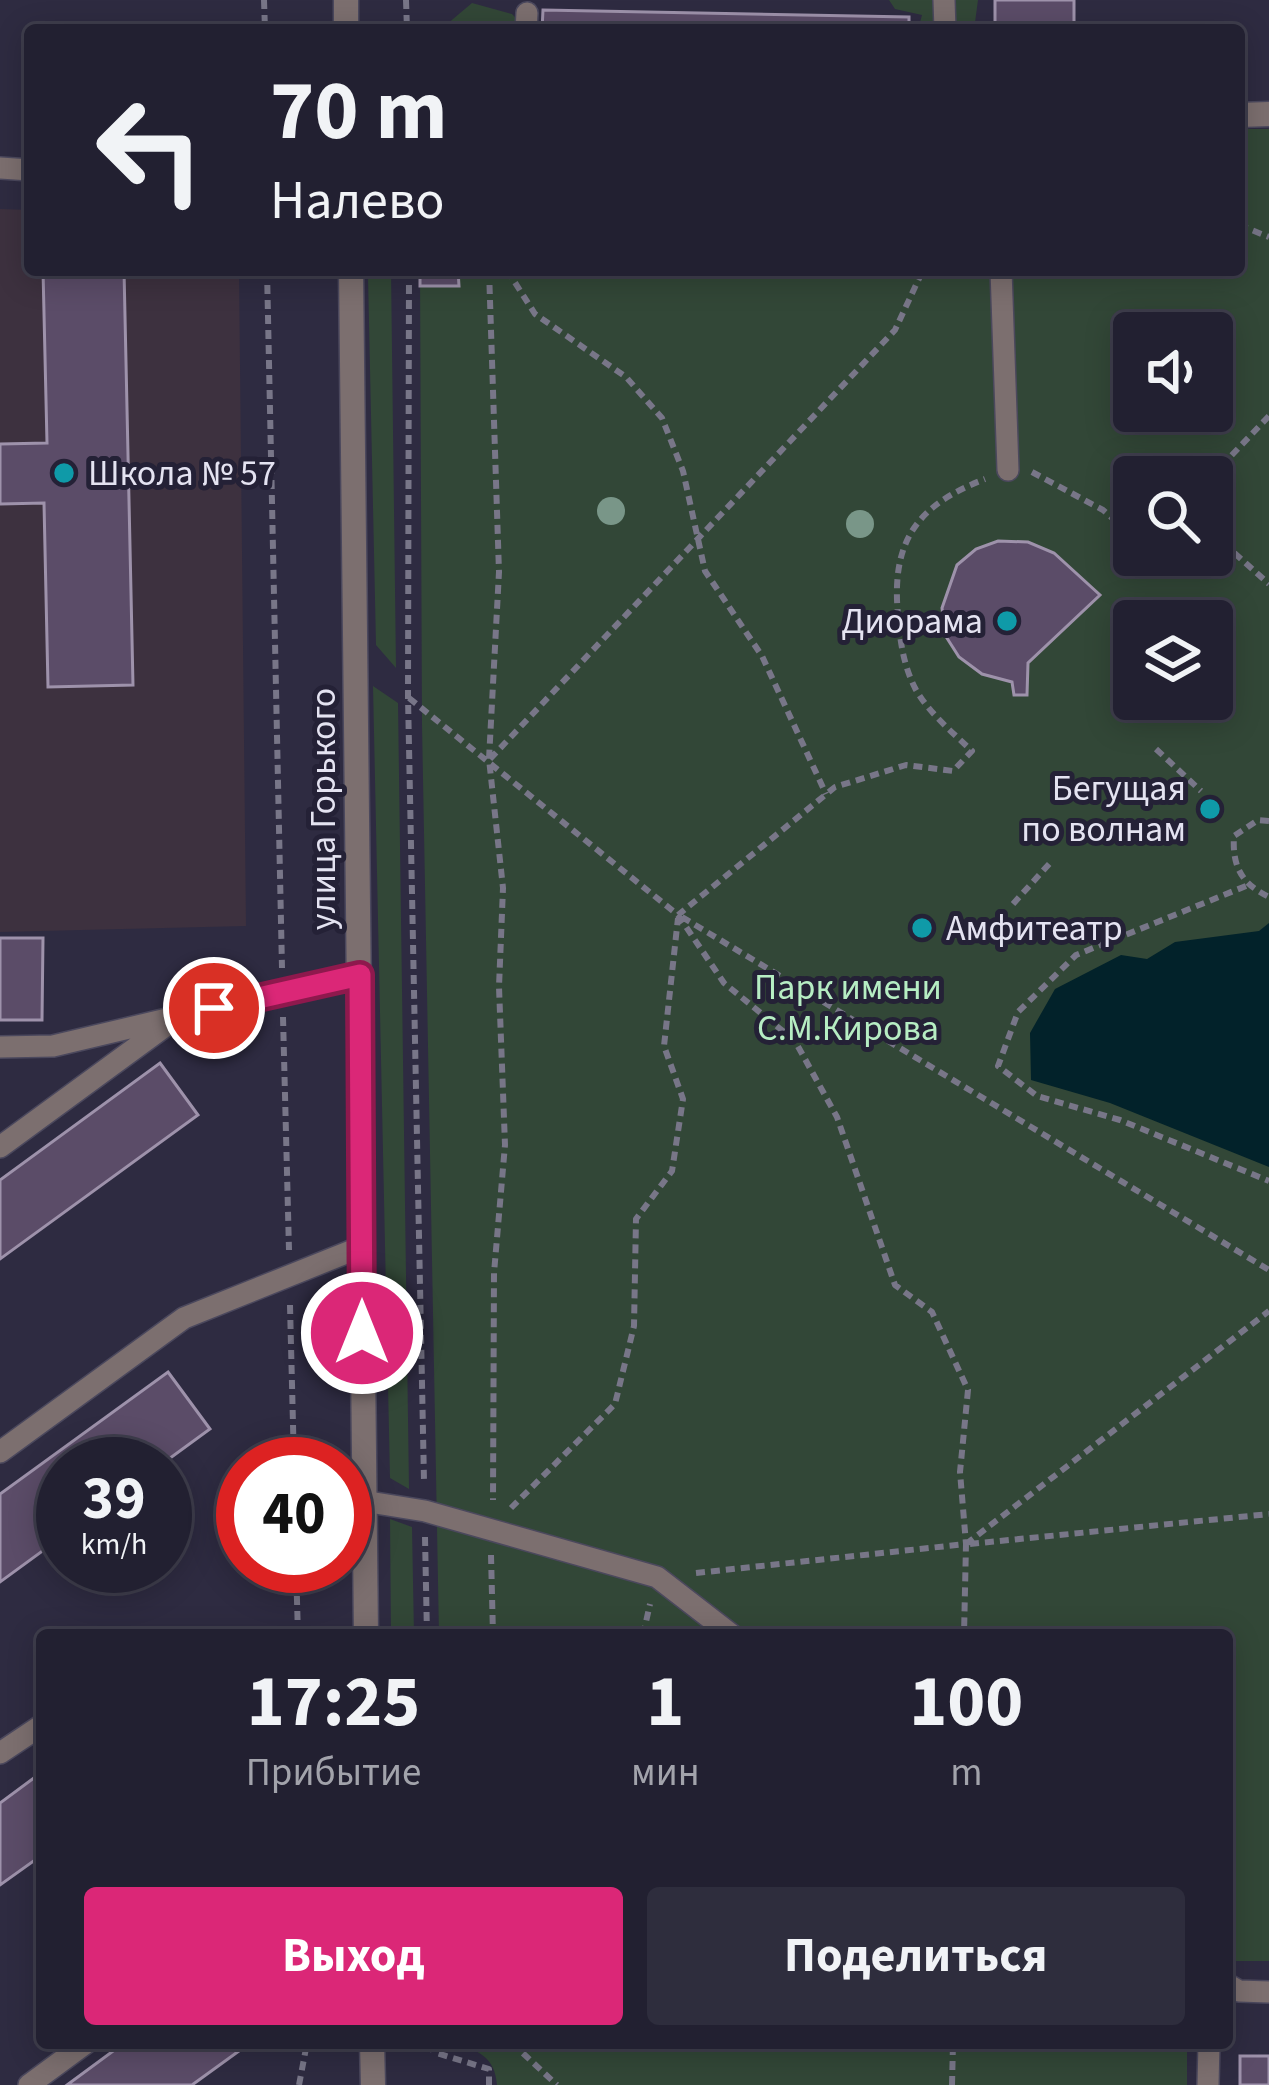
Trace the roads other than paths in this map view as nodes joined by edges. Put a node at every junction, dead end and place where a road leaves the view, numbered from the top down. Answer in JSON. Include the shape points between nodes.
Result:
{"nodes":[{"id":1,"x":351,"y":276,"type":"edge"},
{"id":2,"x":1001,"y":276,"type":"edge"},
{"id":3,"x":1008,"y":470,"type":"road end"},
{"id":4,"x":360,"y":975,"type":"junction"},
{"id":5,"x":179,"y":1016,"type":"junction"},
{"id":6,"x":0,"y":1047,"type":"edge"},
{"id":7,"x":0,"y":1147,"type":"edge"},
{"id":8,"x":361,"y":1246,"type":"junction"},
{"id":9,"x":362,"y":1437,"type":"edge"},
{"id":10,"x":0,"y":1452,"type":"edge"},
{"id":11,"x":372,"y":1502,"type":"edge"},
{"id":12,"x":365,"y":1593,"type":"edge"},
{"id":13,"x":366,"y":1629,"type":"edge"},
{"id":14,"x":724,"y":1629,"type":"edge"},
{"id":15,"x":36,"y":1728,"type":"edge"},
{"id":16,"x":0,"y":1753,"type":"edge"},
{"id":17,"x":1233,"y":1988,"type":"edge"},
{"id":18,"x":1269,"y":1992,"type":"edge"},
{"id":19,"x":78,"y":2049,"type":"edge"},
{"id":20,"x":372,"y":2049,"type":"edge"},
{"id":21,"x":1209,"y":2049,"type":"edge"},
{"id":22,"x":29,"y":2085,"type":"edge"},
{"id":23,"x":373,"y":2085,"type":"edge"},
{"id":24,"x":1208,"y":2085,"type":"edge"}],
"edges":[{"from":1,"to":4,"type":"street","name":"улица Горького"},
{"from":2,"to":3,"type":"lane"},
{"from":4,"to":5,"type":"lane"},
{"from":4,"to":8,"type":"street","name":"улица Горького"},
{"from":5,"to":6,"type":"lane","via":[[52,1046]]},
{"from":5,"to":7,"type":"lane"},
{"from":8,"to":9,"type":"street","name":"улица Горького"},
{"from":8,"to":10,"type":"lane","via":[[184,1318]]},
{"from":11,"to":14,"type":"lane","via":[[657,1577]]},
{"from":12,"to":13,"type":"street","name":"улица Горького"},
{"from":15,"to":16,"type":"lane"},
{"from":17,"to":18,"type":"lane"},
{"from":19,"to":22,"type":"lane"},
{"from":20,"to":23,"type":"street"},
{"from":21,"to":24,"type":"lane"}]}
